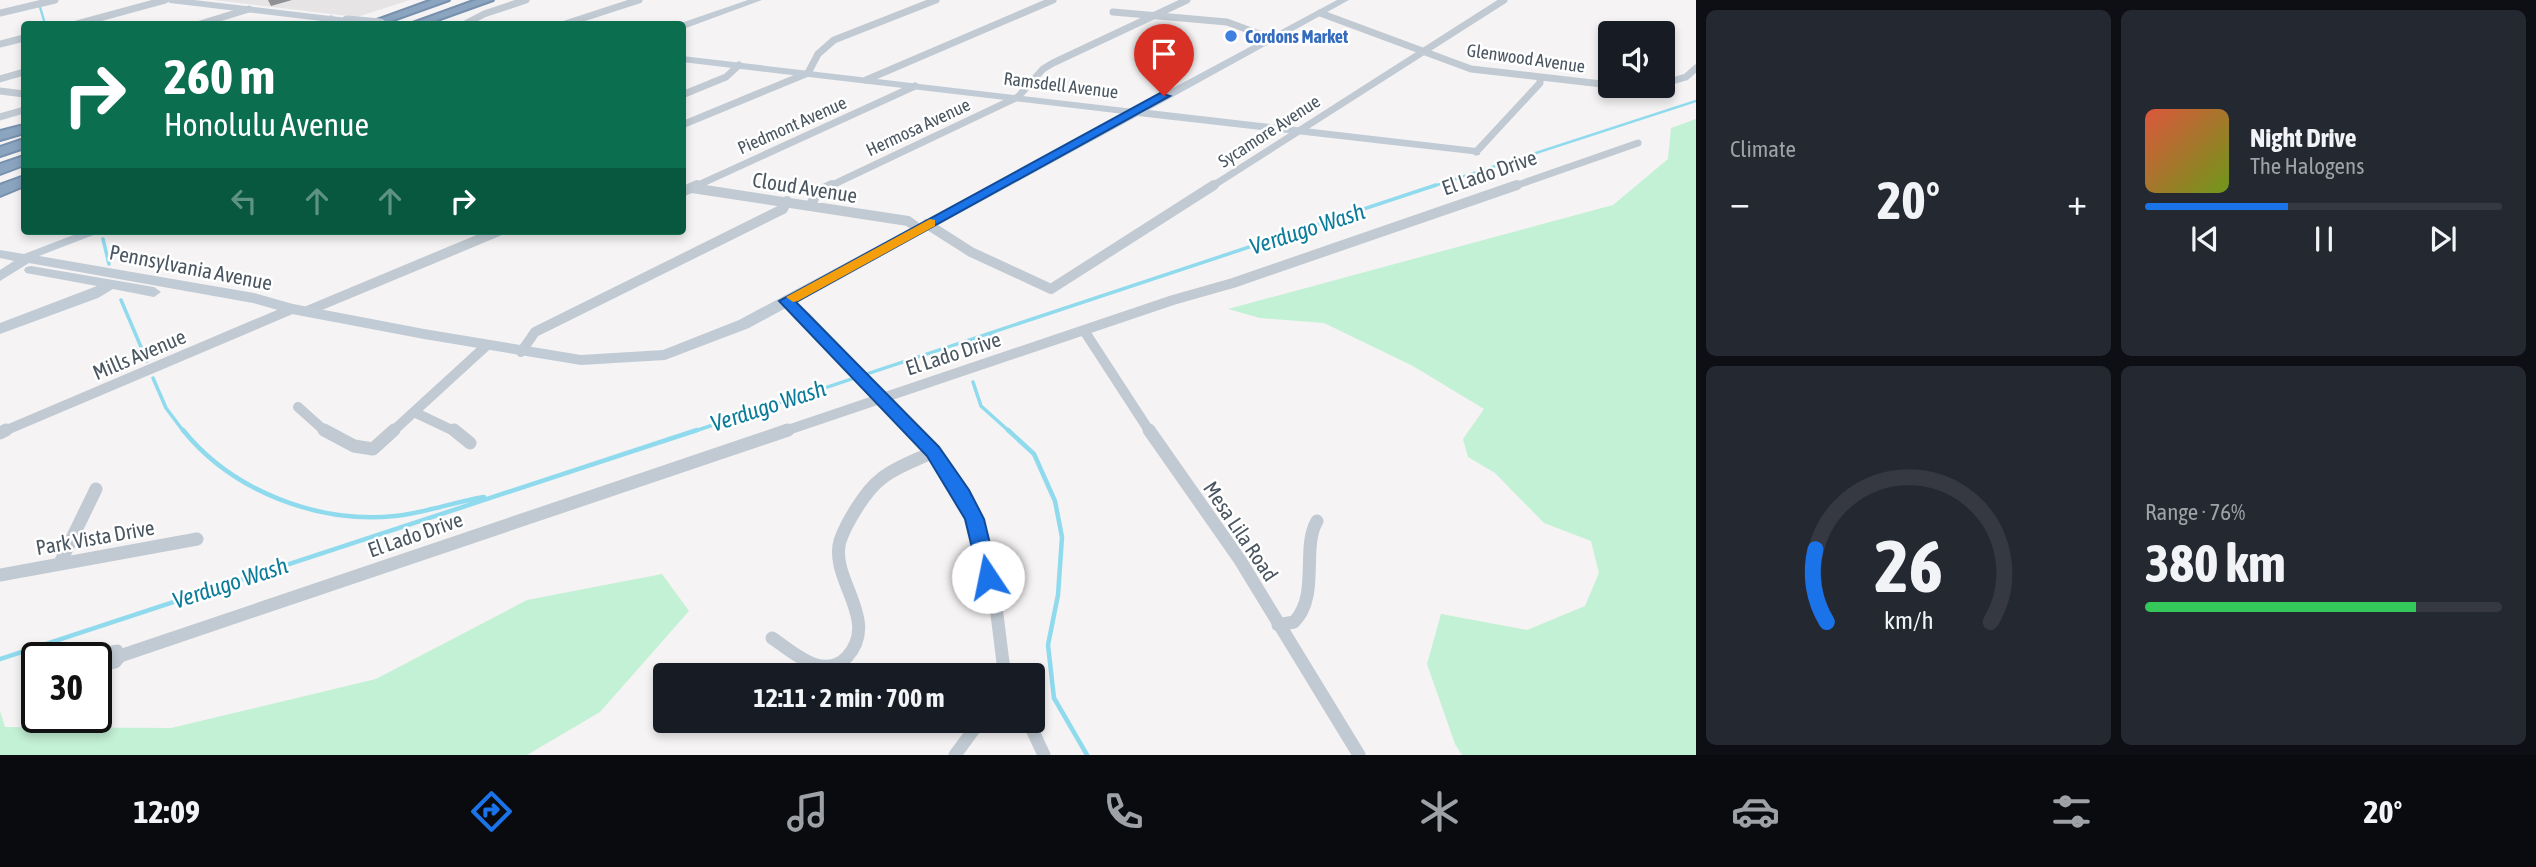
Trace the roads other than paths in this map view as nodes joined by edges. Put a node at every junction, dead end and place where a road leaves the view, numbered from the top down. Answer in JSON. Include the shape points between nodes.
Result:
{"nodes":[{"id":1,"x":55,"y":0,"type":"edge"},
{"id":2,"x":167,"y":0,"type":"edge"},
{"id":3,"x":443,"y":0,"type":"edge"},
{"id":4,"x":487,"y":0,"type":"edge"},
{"id":5,"x":526,"y":0,"type":"edge"},
{"id":6,"x":639,"y":0,"type":"edge"},
{"id":7,"x":757,"y":0,"type":"edge"},
{"id":8,"x":936,"y":0,"type":"edge"},
{"id":9,"x":1053,"y":0,"type":"edge"},
{"id":10,"x":1187,"y":0,"type":"edge"},
{"id":11,"x":1344,"y":0,"type":"edge"},
{"id":12,"x":1504,"y":0,"type":"edge"},
{"id":13,"x":249,"y":9,"type":"junction"},
{"id":14,"x":1113,"y":12,"type":"dead end"},
{"id":15,"x":0,"y":13,"type":"edge"},
{"id":16,"x":1320,"y":13,"type":"junction"},
{"id":17,"x":1156,"y":15,"type":"junction"},
{"id":18,"x":331,"y":19,"type":"junction"},
{"id":19,"x":88,"y":21,"type":"edge"},
{"id":20,"x":210,"y":21,"type":"edge"},
{"id":21,"x":327,"y":21,"type":"edge"},
{"id":22,"x":347,"y":21,"type":"edge"},
{"id":23,"x":381,"y":21,"type":"edge"},
{"id":24,"x":425,"y":21,"type":"edge"},
{"id":25,"x":471,"y":21,"type":"edge"},
{"id":26,"x":574,"y":21,"type":"edge"},
{"id":27,"x":686,"y":25,"type":"edge"},
{"id":28,"x":1273,"y":38,"type":"junction"},
{"id":29,"x":21,"y":39,"type":"edge"},
{"id":30,"x":0,"y":44,"type":"edge"},
{"id":31,"x":1421,"y":51,"type":"junction"},
{"id":32,"x":686,"y":59,"type":"edge"},
{"id":33,"x":739,"y":65,"type":"junction"},
{"id":34,"x":1696,"y":68,"type":"edge"},
{"id":35,"x":21,"y":73,"type":"edge"},
{"id":36,"x":808,"y":73,"type":"junction"},
{"id":37,"x":1540,"y":77,"type":"junction"},
{"id":38,"x":0,"y":79,"type":"edge"},
{"id":39,"x":866,"y":80,"type":"junction"},
{"id":40,"x":1675,"y":80,"type":"edge"},
{"id":41,"x":1598,"y":84,"type":"edge"},
{"id":42,"x":915,"y":86,"type":"junction"},
{"id":43,"x":0,"y":91,"type":"edge"},
{"id":44,"x":686,"y":92,"type":"edge"},
{"id":45,"x":21,"y":94,"type":"edge"},
{"id":46,"x":1018,"y":97,"type":"junction"},
{"id":47,"x":21,"y":111,"type":"edge"},
{"id":48,"x":1135,"y":111,"type":"junction"},
{"id":49,"x":0,"y":117,"type":"edge"},
{"id":50,"x":686,"y":123,"type":"edge"},
{"id":51,"x":21,"y":130,"type":"edge"},
{"id":52,"x":1300,"y":130,"type":"junction"},
{"id":53,"x":0,"y":136,"type":"edge"},
{"id":54,"x":1638,"y":143,"type":"dead end"},
{"id":55,"x":21,"y":144,"type":"edge"},
{"id":56,"x":0,"y":152,"type":"edge"},
{"id":57,"x":1476,"y":152,"type":"joint"},
{"id":58,"x":21,"y":161,"type":"edge"},
{"id":59,"x":0,"y":169,"type":"edge"},
{"id":60,"x":21,"y":182,"type":"edge"},
{"id":61,"x":687,"y":187,"type":"edge"},
{"id":62,"x":0,"y":191,"type":"edge"},
{"id":63,"x":787,"y":201,"type":"junction"},
{"id":64,"x":811,"y":205,"type":"junction"},
{"id":65,"x":923,"y":227,"type":"junction"},
{"id":66,"x":85,"y":235,"type":"edge"},
{"id":67,"x":489,"y":235,"type":"edge"},
{"id":68,"x":79,"y":237,"type":"junction"},
{"id":69,"x":0,"y":254,"type":"edge"},
{"id":70,"x":59,"y":264,"type":"junction"},
{"id":71,"x":9,"y":267,"type":"edge"},
{"id":72,"x":116,"y":280,"type":"junction"},
{"id":73,"x":1051,"y":289,"type":"joint"},
{"id":74,"x":786,"y":301,"type":"junction"},
{"id":75,"x":299,"y":310,"type":"junction"},
{"id":76,"x":0,"y":330,"type":"edge"},
{"id":77,"x":1085,"y":332,"type":"junction"},
{"id":78,"x":486,"y":346,"type":"junction"},
{"id":79,"x":521,"y":352,"type":"junction"},
{"id":80,"x":881,"y":398,"type":"junction"},
{"id":81,"x":298,"y":407,"type":"dead end"},
{"id":82,"x":416,"y":413,"type":"junction"},
{"id":83,"x":0,"y":433,"type":"edge"},
{"id":84,"x":470,"y":443,"type":"dead end"},
{"id":85,"x":933,"y":452,"type":"junction"},
{"id":86,"x":96,"y":489,"type":"dead end"},
{"id":87,"x":1317,"y":521,"type":"dead end"},
{"id":88,"x":197,"y":539,"type":"dead end"},
{"id":89,"x":60,"y":563,"type":"junction"},
{"id":90,"x":0,"y":575,"type":"edge"},
{"id":91,"x":1278,"y":625,"type":"junction"},
{"id":92,"x":772,"y":638,"type":"dead end"},
{"id":93,"x":120,"y":656,"type":"dead end"},
{"id":94,"x":1003,"y":663,"type":"edge"},
{"id":95,"x":971,"y":733,"type":"edge"},
{"id":96,"x":1034,"y":733,"type":"edge"},
{"id":97,"x":956,"y":755,"type":"edge"},
{"id":98,"x":1044,"y":755,"type":"edge"},
{"id":99,"x":1359,"y":755,"type":"edge"}],
"edges":[{"from":1,"to":15,"type":"street"},
{"from":2,"to":13,"type":"street"},
{"from":2,"to":19,"type":"street"},
{"from":3,"to":23,"type":"highway"},
{"from":4,"to":24,"type":"highway"},
{"from":5,"to":25,"type":"street"},
{"from":6,"to":26,"type":"street"},
{"from":7,"to":27,"type":"street"},
{"from":8,"to":36,"type":"street","via":[[834,40],[818,54]]},
{"from":9,"to":39,"type":"street","name":"Piedmont Avenue"},
{"from":10,"to":17,"type":"street","name":"Hermosa Avenue"},
{"from":11,"to":16,"type":"street","name":"Pennsylvania Avenue"},
{"from":12,"to":31,"type":"street","name":"Sycamore Avenue"},
{"from":13,"to":18,"type":"street"},
{"from":13,"to":20,"type":"street"},
{"from":14,"to":17,"type":"street"},
{"from":16,"to":28,"type":"street","name":"Pennsylvania Avenue"},
{"from":16,"to":31,"type":"street","name":"Glenwood Avenue"},
{"from":17,"to":28,"type":"street","via":[[1227,22]]},
{"from":17,"to":46,"type":"street","name":"Hermosa Avenue","via":[[1046,67]]},
{"from":18,"to":21,"type":"street"},
{"from":18,"to":22,"type":"street","bridge":true},
{"from":28,"to":48,"type":"street","name":"Pennsylvania Avenue"},
{"from":29,"to":30,"type":"street"},
{"from":31,"to":37,"type":"street","name":"Glenwood Avenue","via":[[1477,71]]},
{"from":31,"to":52,"type":"street","name":"Sycamore Avenue"},
{"from":32,"to":33,"type":"street","name":"Ramsdell Avenue"},
{"from":33,"to":36,"type":"street","name":"Ramsdell Avenue"},
{"from":33,"to":44,"type":"street","via":[[726,77]]},
{"from":34,"to":40,"type":"street"},
{"from":35,"to":38,"type":"street"},
{"from":36,"to":39,"type":"street","name":"Ramsdell Avenue"},
{"from":36,"to":50,"type":"street"},
{"from":37,"to":41,"type":"street","name":"Glenwood Avenue"},
{"from":37,"to":57,"type":"street","via":[[1540,83]]},
{"from":39,"to":42,"type":"street","name":"Ramsdell Avenue"},
{"from":42,"to":46,"type":"street","name":"Ramsdell Avenue"},
{"from":42,"to":61,"type":"street","name":"Piedmont Avenue"},
{"from":43,"to":45,"type":"street"},
{"from":46,"to":48,"type":"street","name":"Ramsdell Avenue"},
{"from":46,"to":64,"type":"street","name":"Hermosa Avenue","via":[[817,192]]},
{"from":47,"to":49,"type":"street"},
{"from":48,"to":52,"type":"street","name":"Ramsdell Avenue"},
{"from":48,"to":65,"type":"street","name":"Pennsylvania Avenue"},
{"from":51,"to":53,"type":"highway"},
{"from":52,"to":57,"type":"street","name":"Ramsdell Avenue"},
{"from":52,"to":73,"type":"street","name":"Sycamore Avenue"},
{"from":54,"to":77,"type":"street","name":"El Lado Drive"},
{"from":55,"to":56,"type":"highway"},
{"from":58,"to":59,"type":"highway"},
{"from":60,"to":62,"type":"highway"},
{"from":61,"to":63,"type":"street","name":"Cloud Avenue"},
{"from":63,"to":64,"type":"street","name":"Cloud Avenue"},
{"from":63,"to":79,"type":"street","via":[[783,209],[535,332]]},
{"from":64,"to":65,"type":"street","name":"Cloud Avenue"},
{"from":65,"to":73,"type":"street","name":"Cloud Avenue"},
{"from":65,"to":74,"type":"street","name":"Pennsylvania Avenue"},
{"from":66,"to":68,"type":"street"},
{"from":67,"to":75,"type":"street","name":"Mills Avenue"},
{"from":68,"to":70,"type":"street","via":[[60,255]]},
{"from":68,"to":71,"type":"street"},
{"from":69,"to":71,"type":"street","name":"Pennsylvania Avenue"},
{"from":70,"to":71,"type":"street","name":"Pennsylvania Avenue"},
{"from":70,"to":72,"type":"street","name":"Pennsylvania Avenue"},
{"from":71,"to":72,"type":"street","name":"Pennsylvania Avenue"},
{"from":72,"to":75,"type":"street","name":"Pennsylvania Avenue","via":[[246,306]]},
{"from":72,"to":76,"type":"street","via":[[93,295]]},
{"from":74,"to":79,"type":"street","name":"Pennsylvania Avenue","via":[[744,324],[664,355],[581,360]]},
{"from":74,"to":80,"type":"street"},
{"from":75,"to":78,"type":"street","name":"Pennsylvania Avenue"},
{"from":75,"to":83,"type":"street","name":"Mills Avenue"},
{"from":77,"to":80,"type":"street","name":"El Lado Drive"},
{"from":77,"to":91,"type":"street","name":"Mesa Lila Road","via":[[1240,560]]},
{"from":78,"to":79,"type":"street","name":"Pennsylvania Avenue"},
{"from":78,"to":82,"type":"street"},
{"from":80,"to":85,"type":"street"},
{"from":80,"to":93,"type":"street","name":"El Lado Drive"},
{"from":81,"to":82,"type":"street","via":[[306,419],[356,449],[366,450],[378,446]]},
{"from":82,"to":84,"type":"street"},
{"from":85,"to":92,"type":"street","via":[[880,479],[851,517],[840,542],[839,555],[860,626],[850,656],[817,666]]},
{"from":85,"to":94,"type":"street","via":[[962,495],[980,535]]},
{"from":86,"to":89,"type":"street"},
{"from":87,"to":91,"type":"street","via":[[1300,617],[1292,624]]},
{"from":88,"to":89,"type":"street","name":"Park Vista Drive"},
{"from":89,"to":90,"type":"street","name":"Park Vista Drive"},
{"from":91,"to":99,"type":"street","name":"Mesa Lila Road"},
{"from":95,"to":97,"type":"street"},
{"from":96,"to":98,"type":"street"}]}
